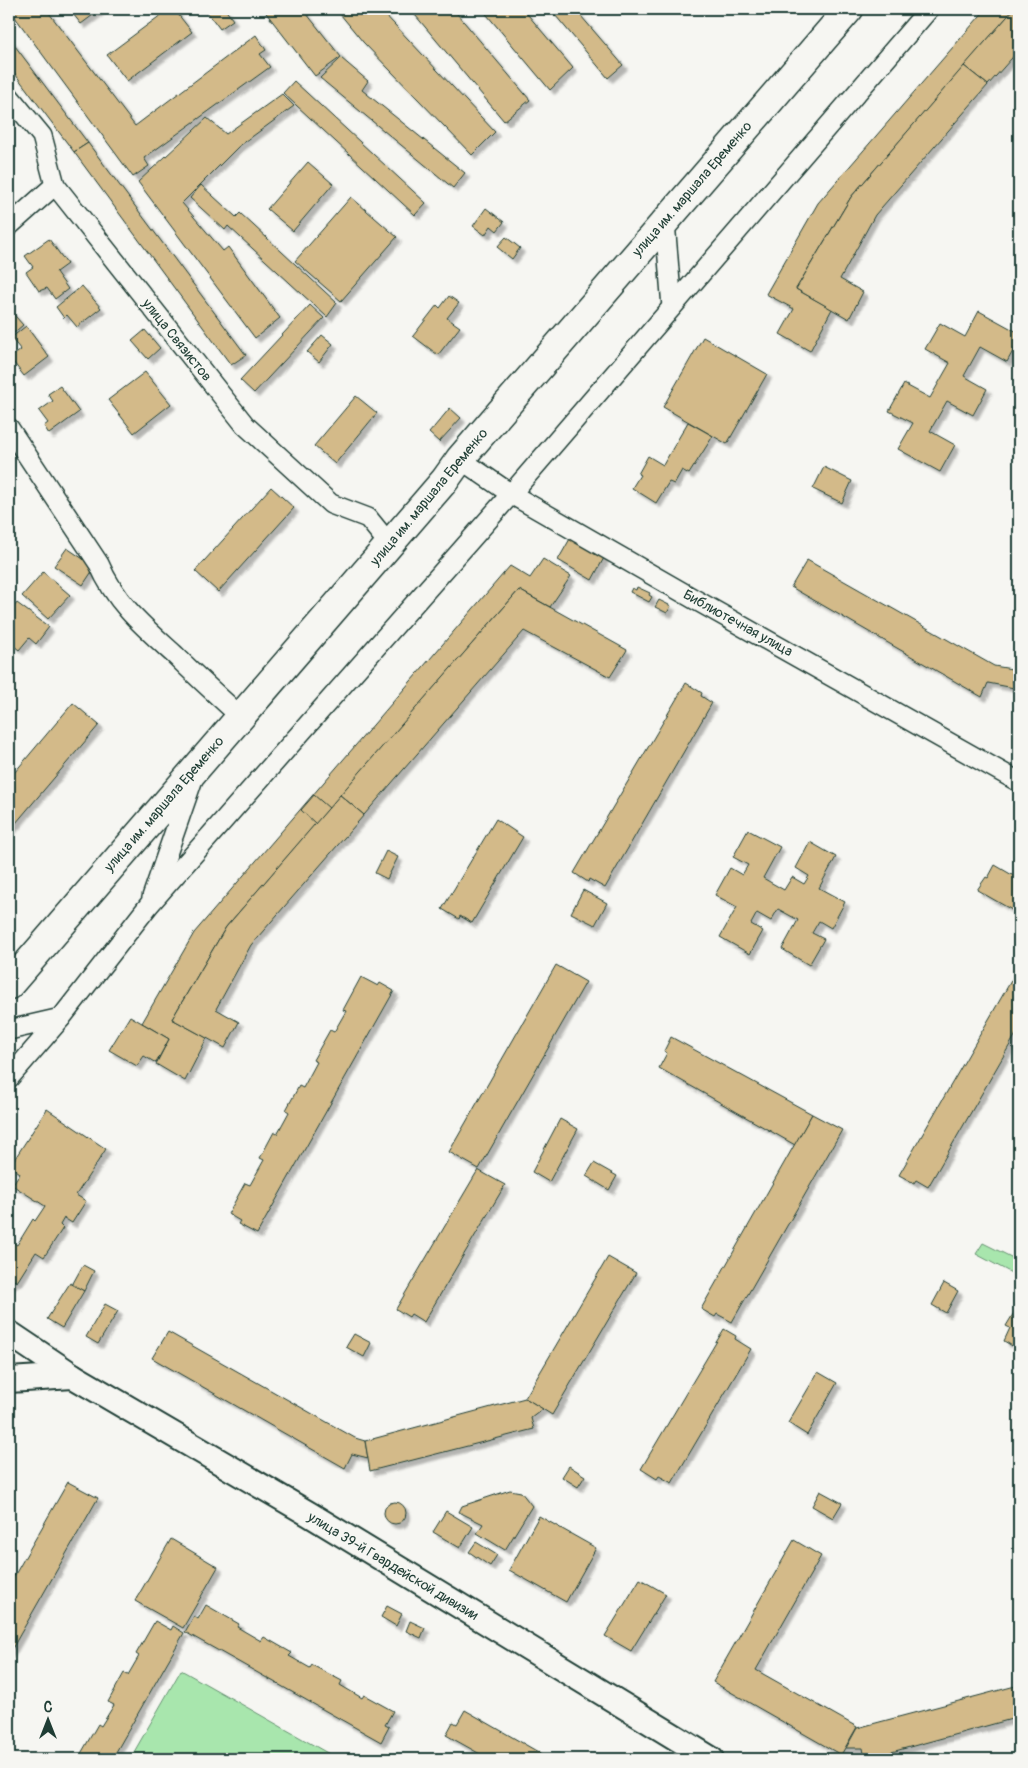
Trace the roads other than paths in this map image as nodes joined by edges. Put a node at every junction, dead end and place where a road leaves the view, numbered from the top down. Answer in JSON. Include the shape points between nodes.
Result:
{"nodes":[{"id":1,"x":849,"y":9,"type":"edge"},
{"id":2,"x":929,"y":9,"type":"edge"},
{"id":3,"x":9,"y":96,"type":"edge"},
{"id":4,"x":55,"y":186,"type":"junction"},
{"id":5,"x":665,"y":222,"type":"junction"},
{"id":6,"x":9,"y":226,"type":"edge"},
{"id":7,"x":672,"y":307,"type":"junction"},
{"id":8,"x":9,"y":428,"type":"edge"},
{"id":9,"x":460,"y":459,"type":"junction"},
{"id":10,"x":511,"y":494,"type":"junction"},
{"id":11,"x":389,"y":544,"type":"junction"},
{"id":12,"x":240,"y":716,"type":"junction"},
{"id":13,"x":198,"y":765,"type":"junction"},
{"id":14,"x":1019,"y":782,"type":"edge"},
{"id":15,"x":149,"y":905,"type":"junction"},
{"id":16,"x":9,"y":985,"type":"edge"},
{"id":17,"x":61,"y":1018,"type":"junction"},
{"id":18,"x":9,"y":1030,"type":"edge"},
{"id":19,"x":9,"y":1078,"type":"edge"},
{"id":20,"x":9,"y":1333,"type":"edge"},
{"id":21,"x":73,"y":1376,"type":"junction"},
{"id":22,"x":9,"y":1380,"type":"edge"},
{"id":23,"x":711,"y":1759,"type":"edge"}],
"edges":[{"from":1,"to":5,"type":"highway","name":"улица им. маршала Еременко"},
{"from":2,"to":7,"type":"street"},
{"from":3,"to":4,"type":"street","name":"улица Связистов","via":[[42,136]]},
{"from":4,"to":6,"type":"street"},
{"from":4,"to":11,"type":"street","name":"улица Связистов","via":[[245,425],[331,504],[368,518]]},
{"from":5,"to":7,"type":"street"},
{"from":5,"to":9,"type":"highway","name":"улица им. маршала Еременко"},
{"from":7,"to":10,"type":"street"},
{"from":8,"to":12,"type":"street","via":[[100,564],[118,599]]},
{"from":9,"to":10,"type":"street","name":"Библиотечная улица"},
{"from":9,"to":11,"type":"highway","name":"улица им. маршала Еременко"},
{"from":10,"to":14,"type":"street","name":"Библиотечная улица"},
{"from":10,"to":15,"type":"street"},
{"from":11,"to":12,"type":"highway","name":"улица им. маршала Еременко"},
{"from":12,"to":13,"type":"highway","name":"улица им. маршала Еременко"},
{"from":13,"to":15,"type":"street"},
{"from":13,"to":16,"type":"highway","name":"улица им. маршала Еременко"},
{"from":15,"to":17,"type":"street"},
{"from":17,"to":18,"type":"street"},
{"from":17,"to":19,"type":"street"},
{"from":20,"to":21,"type":"main road","name":"улица 39-й Гвардейской дивизии"},
{"from":21,"to":22,"type":"main road"},
{"from":21,"to":23,"type":"main road","name":"улица 39-й Гвардейской дивизии"}]}
